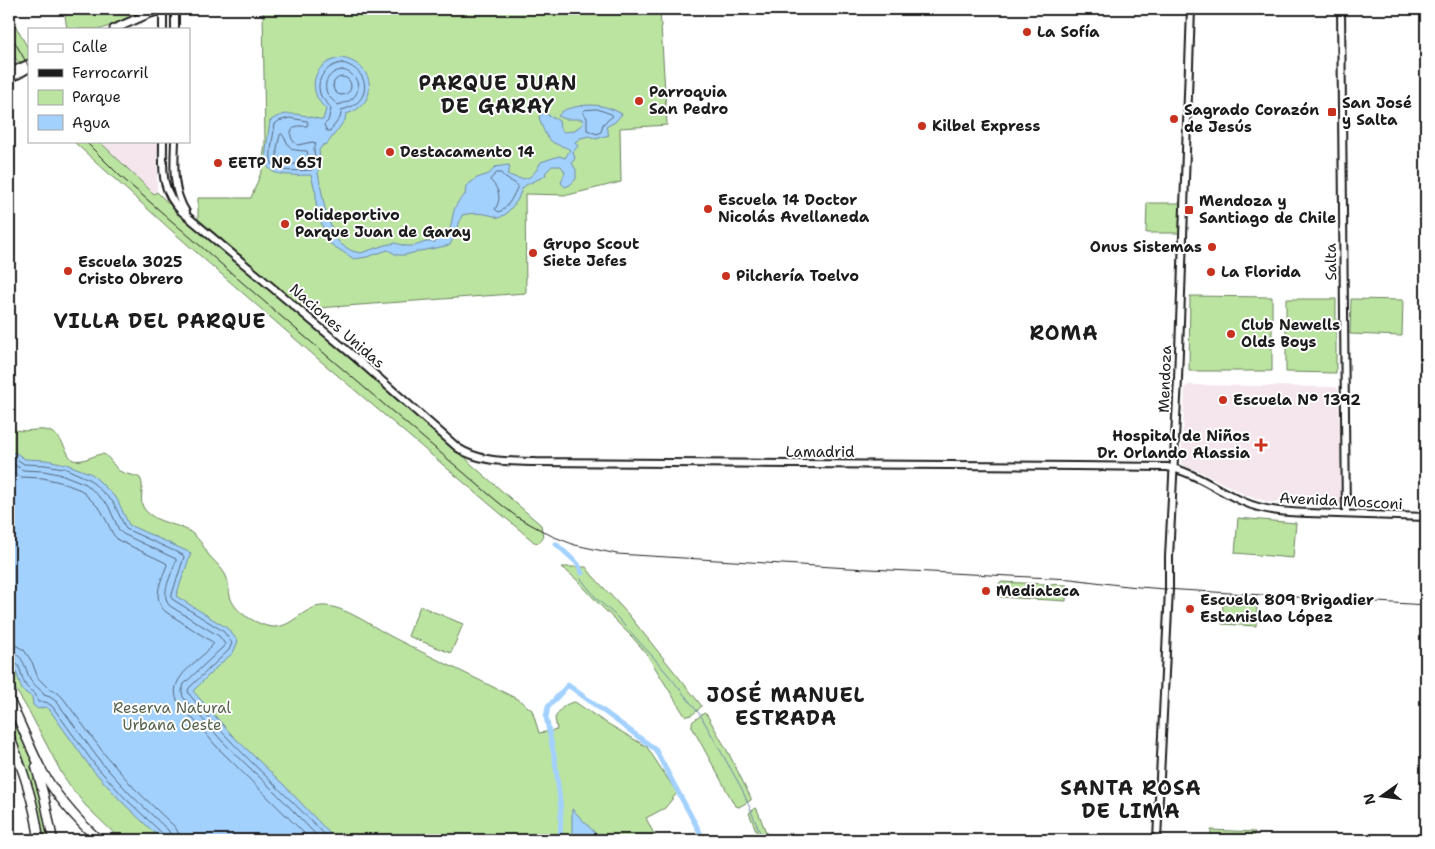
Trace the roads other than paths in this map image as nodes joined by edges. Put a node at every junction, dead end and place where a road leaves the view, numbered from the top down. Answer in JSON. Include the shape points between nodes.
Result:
{"nodes":[{"id":1,"x":163,"y":9,"type":"edge"},
{"id":2,"x":175,"y":9,"type":"edge"},
{"id":3,"x":1191,"y":9,"type":"edge"},
{"id":4,"x":1341,"y":9,"type":"edge"},
{"id":5,"x":116,"y":28,"type":"edge"},
{"id":6,"x":163,"y":28,"type":"edge"},
{"id":7,"x":175,"y":28,"type":"edge"},
{"id":8,"x":28,"y":64,"type":"edge"},
{"id":9,"x":28,"y":69,"type":"edge"},
{"id":10,"x":9,"y":73,"type":"edge"},
{"id":11,"x":9,"y":79,"type":"edge"},
{"id":12,"x":163,"y":142,"type":"edge"},
{"id":13,"x":175,"y":142,"type":"edge"},
{"id":14,"x":163,"y":161,"type":"junction"},
{"id":15,"x":174,"y":161,"type":"junction"},
{"id":16,"x":189,"y":217,"type":"junction"},
{"id":17,"x":467,"y":454,"type":"joint"},
{"id":18,"x":1174,"y":468,"type":"junction"},
{"id":19,"x":1346,"y":514,"type":"junction"},
{"id":20,"x":1426,"y":517,"type":"edge"},
{"id":21,"x":9,"y":699,"type":"edge"},
{"id":22,"x":9,"y":706,"type":"edge"},
{"id":23,"x":9,"y":735,"type":"edge"},
{"id":24,"x":39,"y":840,"type":"edge"},
{"id":25,"x":53,"y":840,"type":"edge"},
{"id":26,"x":98,"y":840,"type":"edge"},
{"id":27,"x":1157,"y":840,"type":"edge"}],
"edges":[{"from":1,"to":5,"type":"main road"},
{"from":1,"to":6,"type":"street"},
{"from":2,"to":7,"type":"street"},
{"from":3,"to":18,"type":"street","name":"Mendoza"},
{"from":4,"to":19,"type":"street","name":"Salta"},
{"from":8,"to":10,"type":"main road"},
{"from":9,"to":11,"type":"main road"},
{"from":12,"to":14,"type":"street","name":"Naciones Unidas"},
{"from":13,"to":15,"type":"street"},
{"from":14,"to":15,"type":"street","via":[[169,165]]},
{"from":14,"to":16,"type":"street","name":"Naciones Unidas","via":[[169,196]]},
{"from":15,"to":16,"type":"street","via":[[177,194]]},
{"from":16,"to":17,"type":"street","name":"Naciones Unidas"},
{"from":17,"to":18,"type":"street","name":"Lamadrid","via":[[493,460],[536,462]]},
{"from":18,"to":19,"type":"street","name":"Avenida Mosconi","via":[[1260,508]]},
{"from":18,"to":27,"type":"street","name":"Mendoza"},
{"from":19,"to":20,"type":"street","name":"Avenida Mosconi"},
{"from":21,"to":26,"type":"highway","via":[[50,783],[77,819]]},
{"from":22,"to":25,"type":"highway","via":[[40,778]]},
{"from":23,"to":24,"type":"highway","via":[[27,784]]}]}
